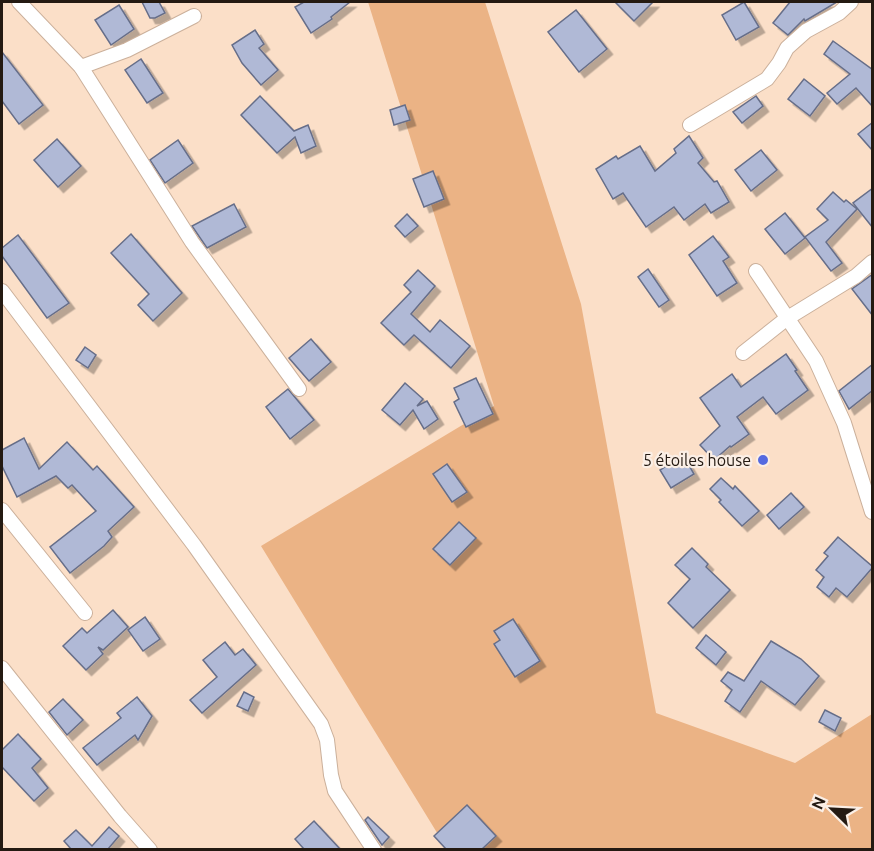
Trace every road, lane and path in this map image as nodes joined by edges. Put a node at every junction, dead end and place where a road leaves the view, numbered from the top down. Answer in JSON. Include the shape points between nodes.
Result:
{"nodes":[{"id":1,"x":19,"y":2,"type":"edge"},
{"id":2,"x":851,"y":2,"type":"edge"},
{"id":3,"x":194,"y":16,"type":"dead end"},
{"id":4,"x":81,"y":67,"type":"junction"},
{"id":5,"x":690,"y":125,"type":"dead end"},
{"id":6,"x":873,"y":262,"type":"edge"},
{"id":7,"x":756,"y":271,"type":"dead end"},
{"id":8,"x":2,"y":291,"type":"edge"},
{"id":9,"x":786,"y":319,"type":"junction"},
{"id":10,"x":743,"y":353,"type":"dead end"},
{"id":11,"x":299,"y":389,"type":"dead end"},
{"id":12,"x":2,"y":510,"type":"edge"},
{"id":13,"x":873,"y":512,"type":"edge"},
{"id":14,"x":85,"y":613,"type":"dead end"},
{"id":15,"x":2,"y":668,"type":"edge"},
{"id":16,"x":150,"y":849,"type":"edge"},
{"id":17,"x":374,"y":849,"type":"edge"}],
"edges":[{"from":1,"to":4,"type":"street"},
{"from":2,"to":5,"type":"street","via":[[787,48],[766,79]]},
{"from":3,"to":4,"type":"street","via":[[127,50]]},
{"from":4,"to":11,"type":"street","via":[[192,242]]},
{"from":6,"to":9,"type":"street"},
{"from":7,"to":9,"type":"street"},
{"from":8,"to":17,"type":"street","via":[[194,545],[321,724],[335,791]]},
{"from":9,"to":10,"type":"street"},
{"from":9,"to":13,"type":"street","via":[[816,361],[844,423]]},
{"from":12,"to":14,"type":"street"},
{"from":15,"to":16,"type":"street"}]}
